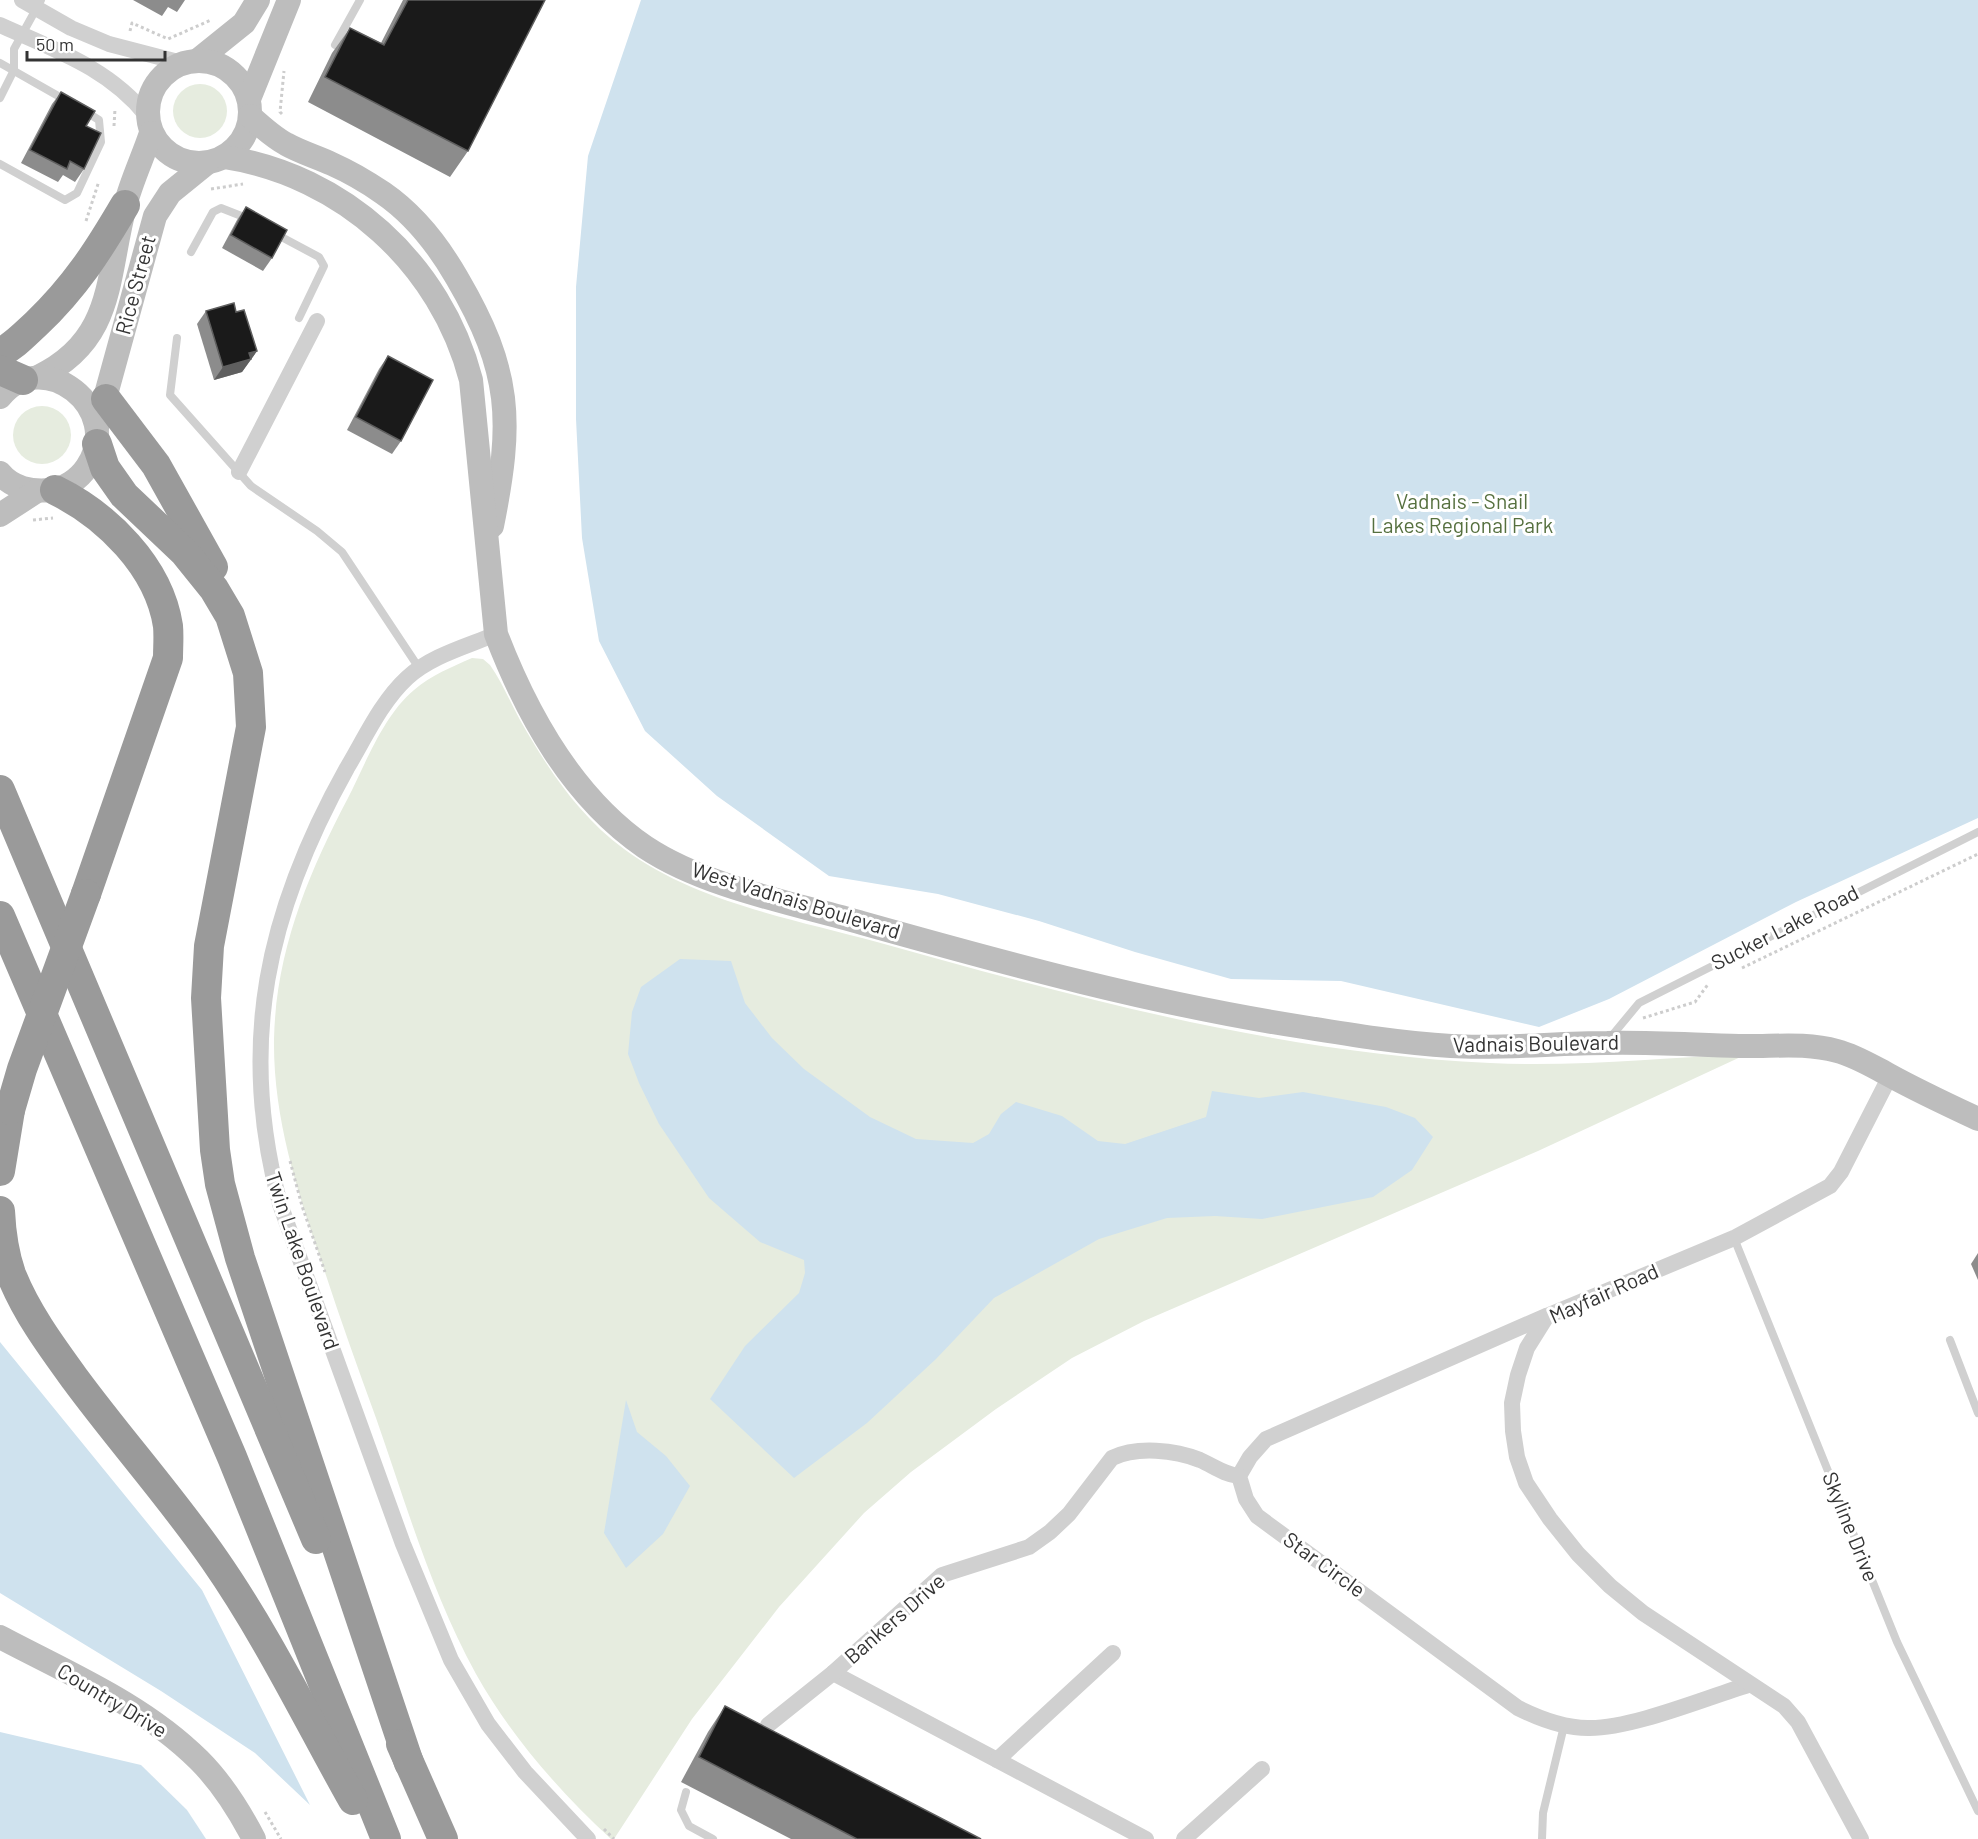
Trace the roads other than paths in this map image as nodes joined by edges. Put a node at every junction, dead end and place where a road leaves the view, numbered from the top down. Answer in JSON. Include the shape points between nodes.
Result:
{"nodes":[{"id":1,"x":258,"y":0,"type":"edge"},
{"id":2,"x":289,"y":0,"type":"edge"},
{"id":3,"x":360,"y":0,"type":"edge"},
{"id":4,"x":34,"y":2,"type":"edge"},
{"id":5,"x":0,"y":25,"type":"edge"},
{"id":6,"x":21,"y":34,"type":"junction"},
{"id":7,"x":335,"y":45,"type":"dead end"},
{"id":8,"x":190,"y":62,"type":"junction"},
{"id":9,"x":0,"y":63,"type":"edge"},
{"id":10,"x":14,"y":69,"type":"junction"},
{"id":11,"x":0,"y":98,"type":"edge"},
{"id":12,"x":250,"y":108,"type":"junction"},
{"id":13,"x":149,"y":125,"type":"junction"},
{"id":14,"x":216,"y":160,"type":"junction"},
{"id":15,"x":0,"y":164,"type":"edge"},
{"id":16,"x":125,"y":205,"type":"junction"},
{"id":17,"x":191,"y":252,"type":"dead end"},
{"id":18,"x":298,"y":318,"type":"dead end"},
{"id":19,"x":318,"y":321,"type":"dead end"},
{"id":20,"x":177,"y":338,"type":"dead end"},
{"id":21,"x":0,"y":353,"type":"edge"},
{"id":22,"x":15,"y":381,"type":"edge"},
{"id":23,"x":100,"y":423,"type":"junction"},
{"id":24,"x":239,"y":472,"type":"junction"},
{"id":25,"x":0,"y":473,"type":"edge"},
{"id":26,"x":50,"y":500,"type":"junction"},
{"id":27,"x":0,"y":514,"type":"edge"},
{"id":28,"x":488,"y":546,"type":"junction"},
{"id":29,"x":496,"y":634,"type":"junction"},
{"id":30,"x":419,"y":668,"type":"junction"},
{"id":31,"x":248,"y":673,"type":"junction"},
{"id":32,"x":0,"y":790,"type":"edge"},
{"id":33,"x":1978,"y":832,"type":"edge"},
{"id":34,"x":0,"y":916,"type":"edge"},
{"id":35,"x":1012,"y":965,"type":"joint"},
{"id":36,"x":1613,"y":1034,"type":"junction"},
{"id":37,"x":1890,"y":1076,"type":"junction"},
{"id":38,"x":1978,"y":1119,"type":"edge"},
{"id":39,"x":0,"y":1171,"type":"edge"},
{"id":40,"x":0,"y":1211,"type":"edge"},
{"id":41,"x":1734,"y":1238,"type":"junction"},
{"id":42,"x":1547,"y":1316,"type":"junction"},
{"id":43,"x":1950,"y":1340,"type":"dead end"},
{"id":44,"x":1978,"y":1413,"type":"edge"},
{"id":45,"x":1239,"y":1476,"type":"junction"},
{"id":46,"x":0,"y":1637,"type":"edge"},
{"id":47,"x":1113,"y":1653,"type":"dead end"},
{"id":48,"x":833,"y":1673,"type":"junction"},
{"id":49,"x":1748,"y":1684,"type":"junction"},
{"id":50,"x":768,"y":1725,"type":"edge"},
{"id":51,"x":1564,"y":1726,"type":"junction"},
{"id":52,"x":997,"y":1760,"type":"junction"},
{"id":53,"x":409,"y":1763,"type":"junction"},
{"id":54,"x":1262,"y":1769,"type":"dead end"},
{"id":55,"x":686,"y":1792,"type":"dead end"},
{"id":56,"x":1978,"y":1811,"type":"edge"},
{"id":57,"x":254,"y":1839,"type":"edge"},
{"id":58,"x":373,"y":1839,"type":"edge"},
{"id":59,"x":386,"y":1839,"type":"edge"},
{"id":60,"x":443,"y":1839,"type":"edge"},
{"id":61,"x":588,"y":1839,"type":"edge"},
{"id":62,"x":713,"y":1839,"type":"edge"},
{"id":63,"x":1146,"y":1839,"type":"edge"},
{"id":64,"x":1184,"y":1839,"type":"edge"},
{"id":65,"x":1542,"y":1839,"type":"edge"},
{"id":66,"x":1862,"y":1839,"type":"edge"}],
"edges":[{"from":1,"to":8,"type":"street","via":[[244,24]]},
{"from":2,"to":12,"type":"street"},
{"from":3,"to":7,"type":"lane"},
{"from":4,"to":6,"type":"lane"},
{"from":4,"to":8,"type":"street","via":[[71,28],[109,44]]},
{"from":5,"to":6,"type":"street"},
{"from":6,"to":10,"type":"lane","via":[[14,48]]},
{"from":6,"to":13,"type":"street","via":[[105,75],[130,95]]},
{"from":8,"to":12,"type":"street","via":[[215,63],[230,71],[242,84]]},
{"from":8,"to":13,"type":"street","via":[[167,71],[155,84],[149,99]]},
{"from":9,"to":10,"type":"lane"},
{"from":10,"to":11,"type":"lane"},
{"from":10,"to":15,"type":"lane","via":[[99,120],[101,142],[77,193],[65,200]]},
{"from":12,"to":14,"type":"street","via":[[246,133],[237,147]]},
{"from":12,"to":28,"type":"street","name":"West Vadnais Boulevard","via":[[284,144],[347,171],[386,195],[423,228],[481,320],[503,387],[504,454]]},
{"from":13,"to":14,"type":"street","via":[[161,147],[174,158],[190,163]]},
{"from":13,"to":16,"type":"street","name":"Rice Street"},
{"from":14,"to":23,"type":"street","name":"Rice Street","via":[[170,193],[155,216]]},
{"from":14,"to":28,"type":"street","name":"West Vadnais Boulevard","via":[[254,162],[345,205],[404,254],[434,291],[463,350],[471,380]]},
{"from":16,"to":21,"type":"highway","via":[[90,265],[64,298],[12,347]]},
{"from":16,"to":22,"type":"street","name":"Rice Street","via":[[108,290],[84,343],[70,359]]},
{"from":17,"to":18,"type":"lane","via":[[213,212],[221,208],[319,257],[324,266],[322,274]]},
{"from":19,"to":24,"type":"street"},
{"from":20,"to":24,"type":"lane","via":[[170,395]]},
{"from":22,"to":23,"type":"street","via":[[68,385],[82,396]]},
{"from":23,"to":26,"type":"street","name":"Rice Street","via":[[92,459],[83,473]]},
{"from":23,"to":31,"type":"highway","via":[[105,468],[124,495],[185,553],[214,589],[230,616]]},
{"from":23,"to":31,"type":"highway","via":[[156,465],[243,629],[249,653]]},
{"from":24,"to":30,"type":"lane","via":[[268,500],[342,552]]},
{"from":25,"to":26,"type":"street"},
{"from":26,"to":27,"type":"street"},
{"from":26,"to":39,"type":"highway","bridge":true,"via":[[99,516],[138,559],[155,587],[168,625],[168,658],[22,1069],[10,1110]]},
{"from":28,"to":29,"type":"street","name":"West Vadnais Boulevard"},
{"from":29,"to":30,"type":"street","name":"Twin Lake Boulevard"},
{"from":29,"to":35,"type":"street","name":"West Vadnais Boulevard","via":[[532,712],[572,777],[592,802],[646,848],[714,879]]},
{"from":30,"to":61,"type":"street","name":"Twin Lake Boulevard","via":[[394,692],[366,735],[312,834],[282,910],[274,938],[262,1025],[261,1116],[280,1204],[403,1544],[451,1660],[506,1748]]},
{"from":31,"to":53,"type":"highway","via":[[251,727],[209,946],[206,998],[220,1184],[240,1258]]},
{"from":32,"to":53,"type":"highway"},
{"from":33,"to":36,"type":"lane","name":"Sucker Lake Road","via":[[1639,1003]]},
{"from":34,"to":59,"type":"highway","via":[[240,1478]]},
{"from":35,"to":36,"type":"street","name":"Vadnais Boulevard","via":[[1181,1006],[1448,1046],[1522,1048]]},
{"from":36,"to":37,"type":"street","name":"Vadnais Boulevard","via":[[1750,1047],[1816,1047],[1865,1061]]},
{"from":37,"to":38,"type":"street","name":"Vadnais Boulevard"},
{"from":37,"to":41,"type":"street","name":"Mayfair Road","via":[[1830,1186]]},
{"from":40,"to":58,"type":"highway","via":[[11,1273],[29,1311],[109,1425],[216,1561]]},
{"from":41,"to":42,"type":"street","name":"Mayfair Road"},
{"from":41,"to":56,"type":"lane","name":"Skyline Drive","via":[[1897,1642]]},
{"from":42,"to":45,"type":"street","via":[[1266,1438]]},
{"from":42,"to":49,"type":"street","name":"Mayfair Road","via":[[1527,1348],[1512,1403],[1514,1440],[1526,1483],[1571,1545],[1610,1586]]},
{"from":43,"to":44,"type":"lane"},
{"from":45,"to":48,"type":"street","name":"Bankers Drive","via":[[1181,1454],[1122,1453],[1112,1458],[1069,1514],[1050,1532],[1029,1547],[942,1575]]},
{"from":45,"to":51,"type":"street","name":"Star Circle","via":[[1246,1499],[1257,1516],[1518,1708]]},
{"from":46,"to":57,"type":"street","name":"Country Drive","via":[[155,1723],[200,1760],[242,1815]]},
{"from":47,"to":52,"type":"street"},
{"from":48,"to":50,"type":"street"},
{"from":48,"to":52,"type":"street","name":"Bankers Drive"},
{"from":49,"to":51,"type":"street","name":"Star Circle","via":[[1615,1726]]},
{"from":49,"to":66,"type":"street","name":"Mayfair Road","via":[[1784,1706],[1798,1722]]},
{"from":51,"to":65,"type":"lane","via":[[1543,1813]]},
{"from":52,"to":63,"type":"street","name":"Bankers Drive"},
{"from":53,"to":60,"type":"highway"},
{"from":54,"to":64,"type":"street"},
{"from":55,"to":62,"type":"lane","via":[[681,1810],[689,1826]]}]}
